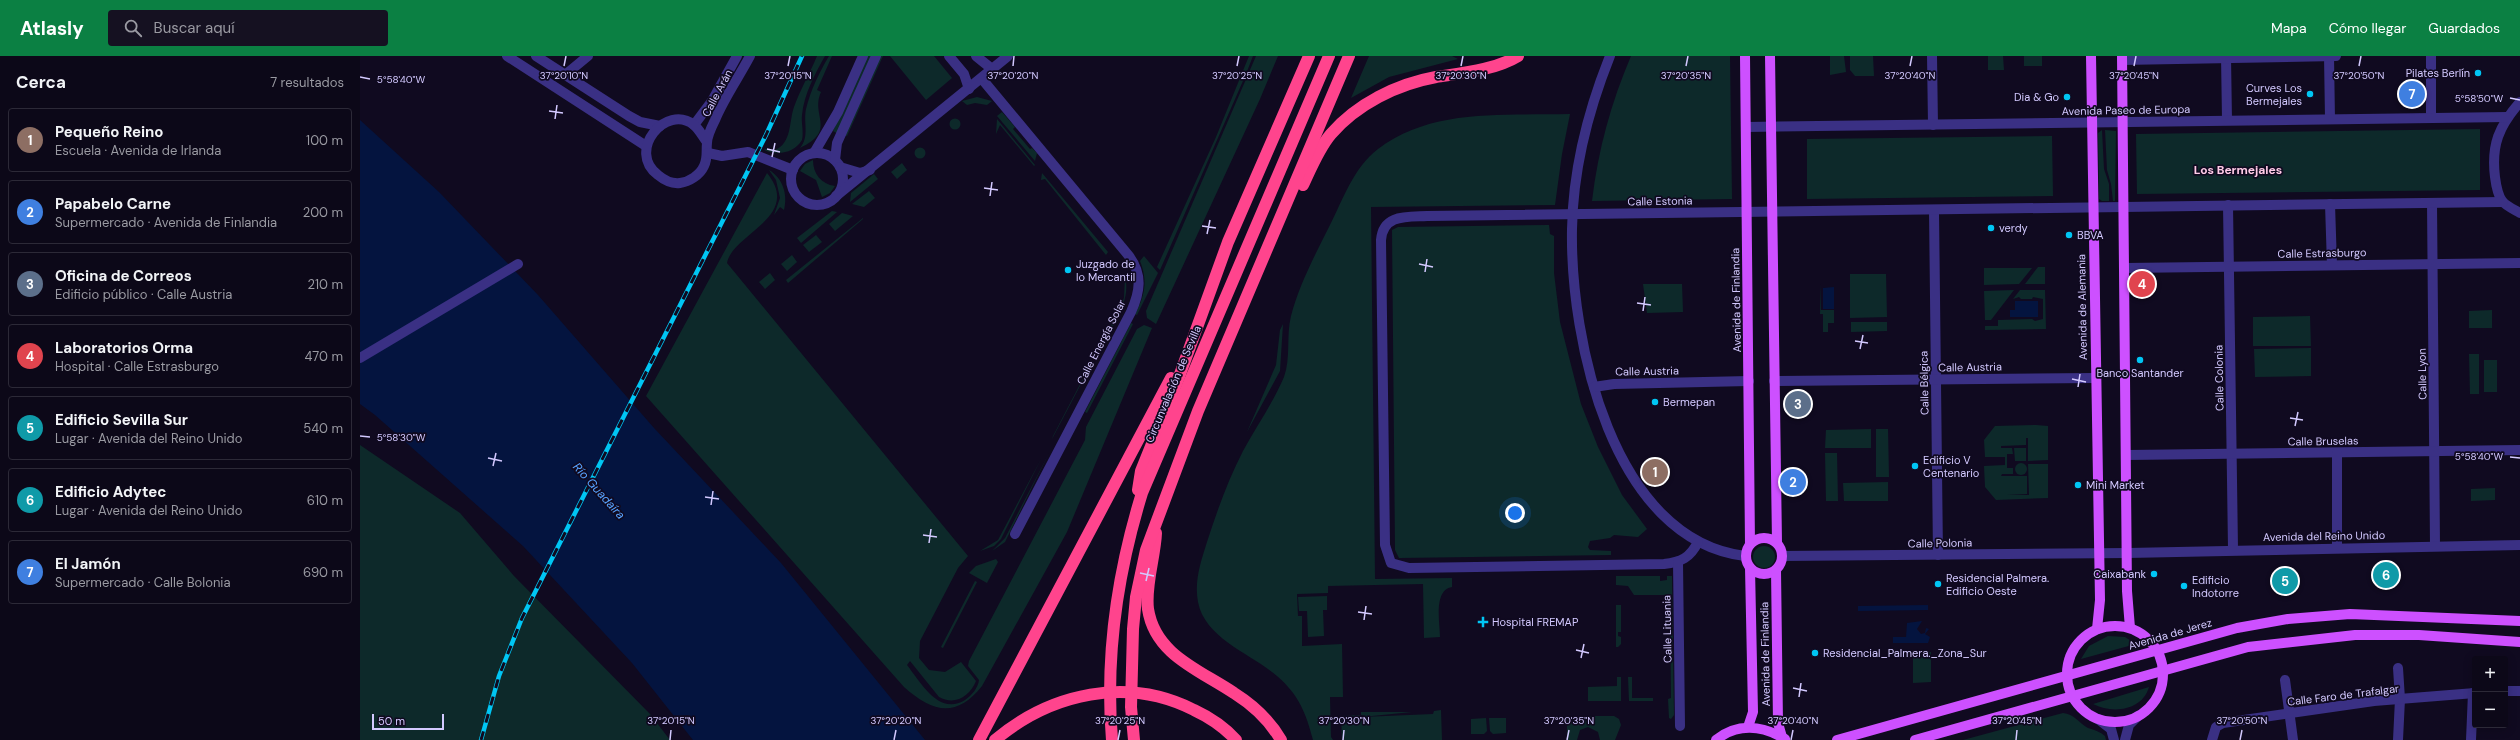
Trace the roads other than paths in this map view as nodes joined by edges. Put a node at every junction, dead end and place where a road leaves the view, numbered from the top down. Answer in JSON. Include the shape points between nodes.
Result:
{"nodes":[{"id":1,"x":508,"y":56,"type":"edge"},
{"id":2,"x":536,"y":56,"type":"edge"},
{"id":3,"x":588,"y":56,"type":"edge"},
{"id":4,"x":737,"y":56,"type":"edge"},
{"id":5,"x":750,"y":56,"type":"edge"},
{"id":6,"x":863,"y":56,"type":"edge"},
{"id":7,"x":876,"y":56,"type":"edge"},
{"id":8,"x":949,"y":56,"type":"edge"},
{"id":9,"x":976,"y":56,"type":"edge"},
{"id":10,"x":1008,"y":56,"type":"edge"},
{"id":11,"x":1300,"y":56,"type":"edge"},
{"id":12,"x":1309,"y":56,"type":"edge"},
{"id":13,"x":1329,"y":56,"type":"edge"},
{"id":14,"x":1349,"y":56,"type":"edge"},
{"id":15,"x":1518,"y":56,"type":"edge"},
{"id":16,"x":1610,"y":56,"type":"edge"},
{"id":17,"x":1744,"y":56,"type":"edge"},
{"id":18,"x":1770,"y":56,"type":"edge"},
{"id":19,"x":1932,"y":56,"type":"edge"},
{"id":20,"x":2091,"y":56,"type":"edge"},
{"id":21,"x":2329,"y":56,"type":"edge"},
{"id":22,"x":2336,"y":56,"type":"edge"},
{"id":23,"x":2431,"y":56,"type":"edge"},
{"id":24,"x":2226,"y":57,"type":"edge"},
{"id":25,"x":2122,"y":58,"type":"edge"},
{"id":26,"x":992,"y":69,"type":"junction"},
{"id":27,"x":565,"y":76,"type":"junction"},
{"id":28,"x":982,"y":79,"type":"junction"},
{"id":29,"x":969,"y":89,"type":"junction"},
{"id":30,"x":2520,"y":102,"type":"edge"},
{"id":31,"x":2507,"y":117,"type":"junction"},
{"id":32,"x":2431,"y":118,"type":"junction"},
{"id":33,"x":2330,"y":119,"type":"junction"},
{"id":34,"x":2227,"y":120,"type":"junction"},
{"id":35,"x":2092,"y":123,"type":"junction"},
{"id":36,"x":2123,"y":123,"type":"junction"},
{"id":37,"x":694,"y":125,"type":"junction"},
{"id":38,"x":1933,"y":125,"type":"junction"},
{"id":39,"x":660,"y":126,"type":"junction"},
{"id":40,"x":1771,"y":126,"type":"junction"},
{"id":41,"x":1746,"y":127,"type":"junction"},
{"id":42,"x":707,"y":142,"type":"junction"},
{"id":43,"x":646,"y":146,"type":"junction"},
{"id":44,"x":1268,"y":148,"type":"junction"},
{"id":45,"x":708,"y":153,"type":"junction"},
{"id":46,"x":814,"y":153,"type":"junction"},
{"id":47,"x":837,"y":164,"type":"junction"},
{"id":48,"x":793,"y":170,"type":"junction"},
{"id":49,"x":870,"y":170,"type":"junction"},
{"id":50,"x":836,"y":196,"type":"junction"},
{"id":51,"x":2502,"y":202,"type":"junction"},
{"id":52,"x":2432,"y":203,"type":"junction"},
{"id":53,"x":2330,"y":204,"type":"junction"},
{"id":54,"x":2228,"y":205,"type":"junction"},
{"id":55,"x":2124,"y":207,"type":"junction"},
{"id":56,"x":2093,"y":208,"type":"junction"},
{"id":57,"x":1934,"y":211,"type":"junction"},
{"id":58,"x":1747,"y":212,"type":"junction"},
{"id":59,"x":1771,"y":213,"type":"junction"},
{"id":60,"x":2520,"y":213,"type":"edge"},
{"id":61,"x":1573,"y":215,"type":"junction"},
{"id":62,"x":1264,"y":258,"type":"junction"},
{"id":63,"x":2520,"y":263,"type":"edge"},
{"id":64,"x":518,"y":264,"type":"dead end"},
{"id":65,"x":2433,"y":264,"type":"junction"},
{"id":66,"x":2332,"y":265,"type":"junction"},
{"id":67,"x":2229,"y":266,"type":"junction"},
{"id":68,"x":2124,"y":268,"type":"junction"},
{"id":69,"x":1199,"y":319,"type":"junction"},
{"id":70,"x":360,"y":358,"type":"edge"},
{"id":71,"x":2095,"y":378,"type":"junction"},
{"id":72,"x":1936,"y":380,"type":"junction"},
{"id":73,"x":1749,"y":381,"type":"junction"},
{"id":74,"x":1774,"y":381,"type":"junction"},
{"id":75,"x":1594,"y":387,"type":"junction"},
{"id":76,"x":2520,"y":450,"type":"edge"},
{"id":77,"x":2435,"y":452,"type":"junction"},
{"id":78,"x":2337,"y":453,"type":"junction"},
{"id":79,"x":2232,"y":454,"type":"junction"},
{"id":80,"x":2127,"y":455,"type":"junction"},
{"id":81,"x":1157,"y":518,"type":"junction"},
{"id":82,"x":1015,"y":534,"type":"dead end"},
{"id":83,"x":1130,"y":535,"type":"junction"},
{"id":84,"x":1698,"y":542,"type":"junction"},
{"id":85,"x":1777,"y":543,"type":"junction"},
{"id":86,"x":1750,"y":544,"type":"junction"},
{"id":87,"x":2520,"y":545,"type":"edge"},
{"id":88,"x":2435,"y":546,"type":"junction"},
{"id":89,"x":2337,"y":548,"type":"junction"},
{"id":90,"x":2233,"y":550,"type":"junction"},
{"id":91,"x":2098,"y":553,"type":"junction"},
{"id":92,"x":2128,"y":553,"type":"junction"},
{"id":93,"x":1938,"y":555,"type":"junction"},
{"id":94,"x":1745,"y":556,"type":"junction"},
{"id":95,"x":1782,"y":556,"type":"junction"},
{"id":96,"x":1678,"y":562,"type":"junction"},
{"id":97,"x":1750,"y":568,"type":"junction"},
{"id":98,"x":1776,"y":570,"type":"junction"},
{"id":99,"x":2520,"y":621,"type":"edge"},
{"id":100,"x":2130,"y":628,"type":"junction"},
{"id":101,"x":2097,"y":629,"type":"junction"},
{"id":102,"x":2520,"y":642,"type":"edge"},
{"id":103,"x":2157,"y":650,"type":"junction"},
{"id":104,"x":2398,"y":668,"type":"dead end"},
{"id":105,"x":2163,"y":671,"type":"junction"},
{"id":106,"x":2067,"y":675,"type":"junction"},
{"id":107,"x":2285,"y":680,"type":"dead end"},
{"id":108,"x":2508,"y":691,"type":"edge"},
{"id":109,"x":2520,"y":691,"type":"edge"},
{"id":110,"x":2472,"y":693,"type":"edge"},
{"id":111,"x":2072,"y":696,"type":"junction"},
{"id":112,"x":2400,"y":699,"type":"junction"},
{"id":113,"x":2290,"y":714,"type":"junction"},
{"id":114,"x":2138,"y":716,"type":"junction"},
{"id":115,"x":2098,"y":719,"type":"junction"},
{"id":116,"x":2472,"y":724,"type":"edge"},
{"id":117,"x":1680,"y":726,"type":"dead end"},
{"id":118,"x":1748,"y":727,"type":"junction"},
{"id":119,"x":1784,"y":738,"type":"edge"},
{"id":120,"x":979,"y":740,"type":"edge"},
{"id":121,"x":995,"y":740,"type":"edge"},
{"id":122,"x":1112,"y":740,"type":"edge"},
{"id":123,"x":1134,"y":740,"type":"edge"},
{"id":124,"x":1236,"y":740,"type":"edge"},
{"id":125,"x":1281,"y":740,"type":"edge"},
{"id":126,"x":1716,"y":740,"type":"edge"},
{"id":127,"x":1837,"y":740,"type":"edge"},
{"id":128,"x":1915,"y":740,"type":"edge"},
{"id":129,"x":2114,"y":740,"type":"edge"},
{"id":130,"x":2125,"y":740,"type":"edge"},
{"id":131,"x":2212,"y":740,"type":"edge"},
{"id":132,"x":2293,"y":740,"type":"edge"},
{"id":133,"x":2398,"y":740,"type":"edge"},
{"id":134,"x":2471,"y":740,"type":"edge"}],
"edges":[{"from":1,"to":43,"type":"street"},
{"from":2,"to":27,"type":"street"},
{"from":3,"to":27,"type":"street"},
{"from":4,"to":37,"type":"street","name":"Calle Arán","via":[[712,101]]},
{"from":5,"to":42,"type":"street","name":"Calle Arán","via":[[715,120]]},
{"from":6,"to":46,"type":"street","via":[[838,112]]},
{"from":7,"to":47,"type":"street","via":[[837,143]]},
{"from":8,"to":29,"type":"street","via":[[964,74]]},
{"from":9,"to":26,"type":"street"},
{"from":10,"to":26,"type":"street"},
{"from":11,"to":44,"type":"highway"},
{"from":12,"to":44,"type":"highway"},
{"from":13,"to":83,"type":"highway","name":"Circunvalación de Sevilla","via":[[1160,449],[1142,493]]},
{"from":14,"to":62,"type":"highway"},
{"from":15,"to":62,"type":"highway","via":[[1486,67],[1402,87],[1375,98],[1350,117],[1330,135],[1317,157],[1283,231]]},
{"from":16,"to":61,"type":"street","via":[[1588,120],[1578,164]]},
{"from":17,"to":41,"type":"main road","name":"Avenida de Finlandia"},
{"from":18,"to":40,"type":"main road"},
{"from":19,"to":38,"type":"street"},
{"from":20,"to":35,"type":"main road","name":"Avenida de Alemania"},
{"from":21,"to":22,"type":"street"},
{"from":21,"to":24,"type":"street"},
{"from":21,"to":33,"type":"street"},
{"from":23,"to":32,"type":"street"},
{"from":24,"to":25,"type":"street"},
{"from":24,"to":34,"type":"street"},
{"from":25,"to":36,"type":"main road"},
{"from":26,"to":28,"type":"street"},
{"from":27,"to":39,"type":"street","via":[[640,122]]},
{"from":28,"to":29,"type":"street"},
{"from":28,"to":82,"type":"street","name":"Calle Energía Solar","via":[[1129,256],[1136,266],[1139,280],[1138,295],[1131,312]]},
{"from":29,"to":49,"type":"street"},
{"from":30,"to":31,"type":"street"},
{"from":31,"to":32,"type":"street","name":"Avenida Paseo de Europa"},
{"from":31,"to":51,"type":"street","via":[[2494,144],[2496,186]]},
{"from":32,"to":33,"type":"street","name":"Avenida Paseo de Europa"},
{"from":33,"to":34,"type":"street","name":"Avenida Paseo de Europa"},
{"from":34,"to":36,"type":"street","name":"Avenida Paseo de Europa"},
{"from":35,"to":36,"type":"street","name":"Avenida Paseo de Europa"},
{"from":35,"to":38,"type":"street","name":"Avenida Paseo de Europa"},
{"from":35,"to":56,"type":"main road","name":"Avenida de Alemania"},
{"from":36,"to":55,"type":"main road"},
{"from":37,"to":39,"type":"street","via":[[678,120],[665,122]]},
{"from":37,"to":42,"type":"street"},
{"from":38,"to":40,"type":"street","name":"Avenida Paseo de Europa"},
{"from":39,"to":43,"type":"street","via":[[654,130]]},
{"from":40,"to":41,"type":"street","name":"Avenida Paseo de Europa"},
{"from":40,"to":59,"type":"main road"},
{"from":41,"to":58,"type":"main road","name":"Avenida de Finlandia"},
{"from":42,"to":45,"type":"street"},
{"from":43,"to":45,"type":"street","via":[[646,157],[652,171],[664,180],[679,183],[693,178],[704,168]]},
{"from":44,"to":69,"type":"highway"},
{"from":45,"to":48,"type":"street","via":[[722,156],[748,152]]},
{"from":46,"to":47,"type":"street","via":[[825,154]]},
{"from":46,"to":48,"type":"street","via":[[799,160]]},
{"from":47,"to":49,"type":"street","via":[[860,172]]},
{"from":47,"to":50,"type":"street","via":[[843,182]]},
{"from":48,"to":50,"type":"street","via":[[792,186],[802,201],[820,205]]},
{"from":49,"to":50,"type":"street"},
{"from":51,"to":52,"type":"street"},
{"from":51,"to":60,"type":"street"},
{"from":52,"to":53,"type":"street"},
{"from":52,"to":65,"type":"street","name":"Calle Lyon"},
{"from":53,"to":54,"type":"street"},
{"from":53,"to":66,"type":"street"},
{"from":54,"to":55,"type":"street"},
{"from":54,"to":67,"type":"street","name":"Calle Colonia"},
{"from":55,"to":56,"type":"street"},
{"from":55,"to":68,"type":"main road"},
{"from":56,"to":57,"type":"street"},
{"from":56,"to":71,"type":"main road","name":"Avenida de Alemania"},
{"from":57,"to":59,"type":"street"},
{"from":57,"to":72,"type":"street","name":"Calle Bélgica"},
{"from":58,"to":59,"type":"street"},
{"from":58,"to":61,"type":"street","name":"Calle Estonia"},
{"from":58,"to":73,"type":"main road","name":"Avenida de Finlandia"},
{"from":59,"to":74,"type":"main road"},
{"from":61,"to":75,"type":"street","via":[[1573,278],[1576,306]]},
{"from":61,"to":96,"type":"street","name":"Calle Estonia","via":[[1401,217],[1392,220],[1385,227],[1381,240],[1384,527],[1387,555],[1391,563],[1410,568]]},
{"from":62,"to":81,"type":"highway","via":[[1198,411]]},
{"from":63,"to":65,"type":"street","name":"Calle Estrasburgo"},
{"from":64,"to":70,"type":"street"},
{"from":65,"to":66,"type":"street","name":"Calle Estrasburgo"},
{"from":65,"to":77,"type":"street","name":"Calle Lyon"},
{"from":66,"to":67,"type":"street","name":"Calle Estrasburgo"},
{"from":67,"to":68,"type":"street","name":"Calle Estrasburgo"},
{"from":67,"to":79,"type":"street","name":"Calle Colonia"},
{"from":68,"to":80,"type":"main road"},
{"from":69,"to":83,"type":"highway","via":[[1141,471]]},
{"from":69,"to":120,"type":"highway","via":[[1169,382]]},
{"from":71,"to":72,"type":"street","name":"Calle Austria"},
{"from":71,"to":91,"type":"main road","name":"Avenida de Alemania"},
{"from":72,"to":74,"type":"street","name":"Calle Austria"},
{"from":72,"to":93,"type":"street","name":"Calle Bélgica"},
{"from":73,"to":75,"type":"street","name":"Calle Austria","via":[[1614,384]]},
{"from":73,"to":86,"type":"main road","name":"Avenida de Finlandia"},
{"from":74,"to":85,"type":"main road"},
{"from":75,"to":84,"type":"street","via":[[1624,460],[1646,498],[1662,516]]},
{"from":76,"to":77,"type":"street","name":"Calle Bruselas"},
{"from":77,"to":78,"type":"street","name":"Calle Bruselas"},
{"from":77,"to":88,"type":"street","name":"Calle Lyon"},
{"from":78,"to":79,"type":"street","name":"Calle Bruselas"},
{"from":78,"to":89,"type":"street"},
{"from":79,"to":80,"type":"street","name":"Calle Bruselas"},
{"from":79,"to":90,"type":"street","name":"Calle Colonia"},
{"from":80,"to":92,"type":"main road"},
{"from":81,"to":123,"type":"highway","via":[[1146,550],[1136,597],[1131,707]]},
{"from":81,"to":125,"type":"highway","via":[[1148,608],[1160,640],[1183,662],[1256,709]]},
{"from":83,"to":122,"type":"highway","name":"Circunvalación de Sevilla","via":[[1112,627]]},
{"from":84,"to":94,"type":"street","via":[[1731,554]]},
{"from":84,"to":96,"type":"street","via":[[1691,554]]},
{"from":85,"to":86,"type":"main road","via":[[1766,538],[1757,539]]},
{"from":85,"to":95,"type":"main road"},
{"from":86,"to":94,"type":"main road"},
{"from":87,"to":88,"type":"street","name":"Avenida del Reino Unido"},
{"from":88,"to":89,"type":"street","name":"Avenida del Reino Unido"},
{"from":89,"to":90,"type":"street","name":"Avenida del Reino Unido"},
{"from":90,"to":92,"type":"street","name":"Avenida del Reino Unido"},
{"from":91,"to":92,"type":"street","name":"Calle Polonia"},
{"from":91,"to":93,"type":"street","name":"Calle Polonia"},
{"from":91,"to":101,"type":"main road","name":"Avenida de Alemania","via":[[2100,607]]},
{"from":92,"to":100,"type":"main road","via":[[2127,605]]},
{"from":93,"to":95,"type":"street","name":"Calle Polonia"},
{"from":94,"to":97,"type":"main road"},
{"from":95,"to":98,"type":"main road"},
{"from":96,"to":117,"type":"street","name":"Calle Lituania"},
{"from":97,"to":98,"type":"main road","via":[[1760,574],[1769,574]]},
{"from":97,"to":118,"type":"main road","name":"Avenida de Finlandia","via":[[1753,712]]},
{"from":98,"to":119,"type":"main road","name":"Avenida de Finlandia","via":[[1778,723]]},
{"from":99,"to":103,"type":"main road","name":"Avenida de Jerez","via":[[2350,614],[2288,618],[2237,628]]},
{"from":100,"to":101,"type":"main road","via":[[2114,625]]},
{"from":100,"to":103,"type":"main road","via":[[2146,637]]},
{"from":101,"to":106,"type":"main road","via":[[2084,637],[2073,650]]},
{"from":102,"to":105,"type":"main road","via":[[2355,635],[2248,647]]},
{"from":103,"to":105,"type":"main road"},
{"from":103,"to":106,"type":"main road","name":"Avenida de Jerez"},
{"from":104,"to":112,"type":"street"},
{"from":105,"to":111,"type":"main road"},
{"from":105,"to":114,"type":"main road","via":[[2156,699]]},
{"from":106,"to":111,"type":"main road"},
{"from":106,"to":127,"type":"main road","name":"Avenida de Jerez"},
{"from":107,"to":113,"type":"street"},
{"from":108,"to":109,"type":"street"},
{"from":110,"to":112,"type":"street","name":"Calle Faro de Trafalgar"},
{"from":111,"to":115,"type":"main road","via":[[2083,710]]},
{"from":111,"to":128,"type":"main road"},
{"from":112,"to":113,"type":"street","name":"Calle Faro de Trafalgar"},
{"from":112,"to":133,"type":"street"},
{"from":113,"to":131,"type":"street","name":"Calle Faro de Trafalgar","via":[[2223,723],[2216,727]]},
{"from":113,"to":132,"type":"street"},
{"from":114,"to":115,"type":"main road","via":[[2114,722]]},
{"from":114,"to":130,"type":"street","via":[[2129,725]]},
{"from":115,"to":129,"type":"street","via":[[2111,730]]},
{"from":116,"to":134,"type":"street"},
{"from":118,"to":119,"type":"main road","via":[[1763,729]]},
{"from":118,"to":126,"type":"main road","via":[[1730,731]]},
{"from":121,"to":124,"type":"highway","via":[[1013,725],[1061,701],[1091,693],[1116,691],[1180,703],[1202,714]]}]}
